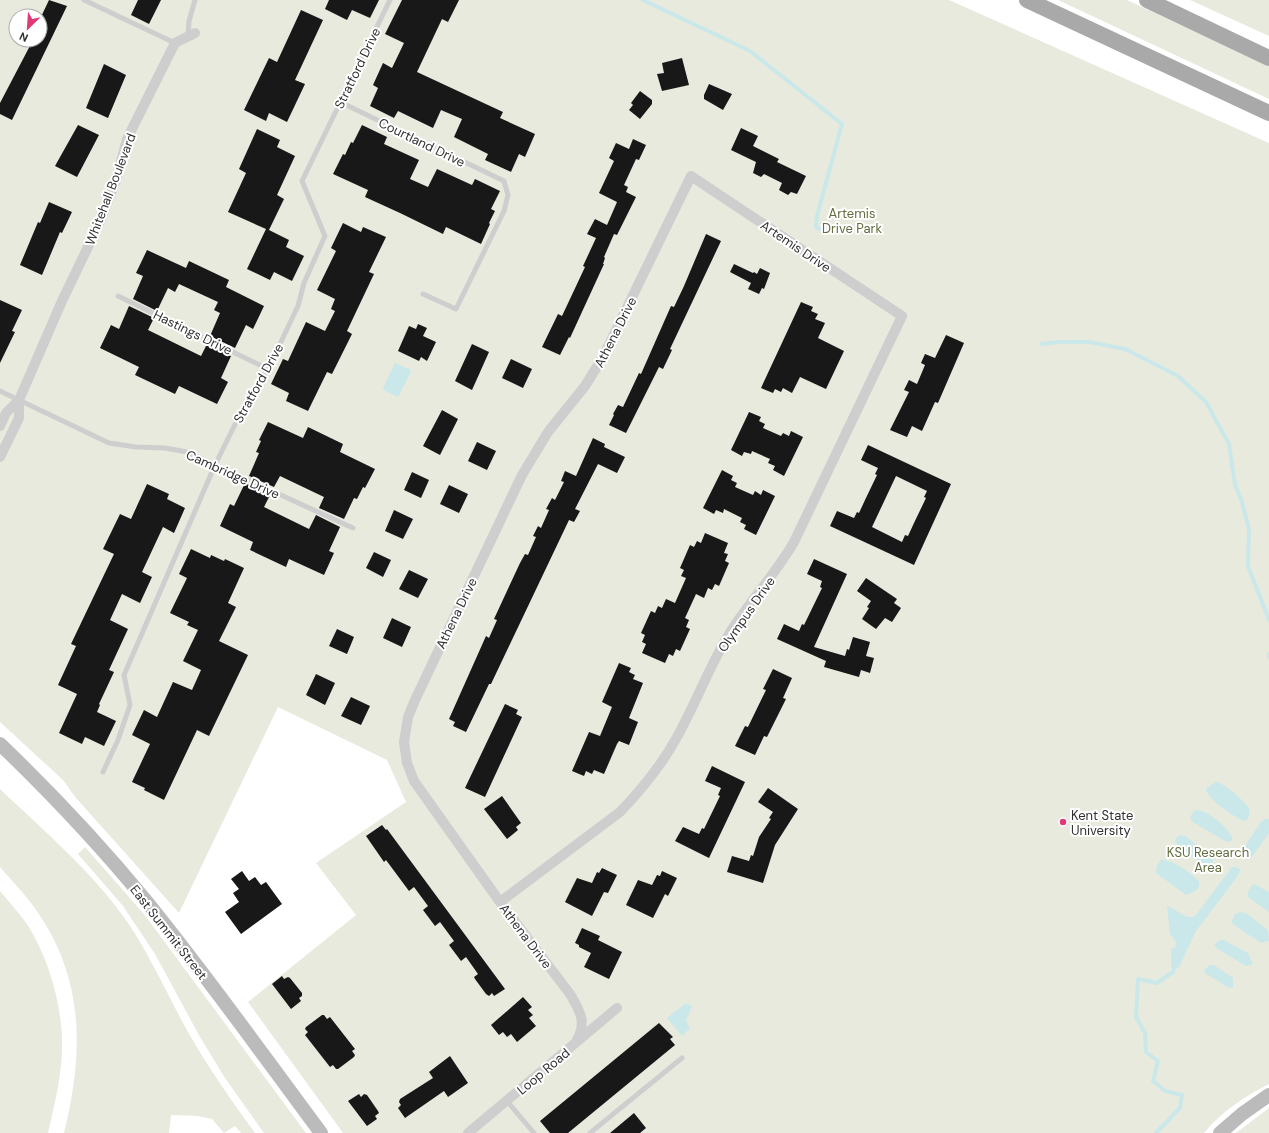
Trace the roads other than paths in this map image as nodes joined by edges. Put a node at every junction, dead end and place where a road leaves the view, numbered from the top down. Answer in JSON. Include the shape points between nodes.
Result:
{"nodes":[{"id":1,"x":84,"y":0,"type":"edge"},
{"id":2,"x":195,"y":0,"type":"edge"},
{"id":3,"x":390,"y":0,"type":"edge"},
{"id":4,"x":1027,"y":0,"type":"edge"},
{"id":5,"x":1147,"y":0,"type":"edge"},
{"id":6,"x":192,"y":34,"type":"joint"},
{"id":7,"x":174,"y":43,"type":"junction"},
{"id":8,"x":1269,"y":58,"type":"edge"},
{"id":9,"x":340,"y":102,"type":"junction"},
{"id":10,"x":1269,"y":113,"type":"edge"},
{"id":11,"x":691,"y":176,"type":"joint"},
{"id":12,"x":423,"y":294,"type":"dead end"},
{"id":13,"x":118,"y":296,"type":"dead end"},
{"id":14,"x":902,"y":316,"type":"joint"},
{"id":15,"x":268,"y":369,"type":"junction"},
{"id":16,"x":0,"y":391,"type":"edge"},
{"id":17,"x":19,"y":400,"type":"junction"},
{"id":18,"x":0,"y":426,"type":"edge"},
{"id":19,"x":0,"y":457,"type":"edge"},
{"id":20,"x":215,"y":465,"type":"junction"},
{"id":21,"x":353,"y":528,"type":"dead end"},
{"id":22,"x":0,"y":744,"type":"edge"},
{"id":23,"x":103,"y":772,"type":"dead end"},
{"id":24,"x":500,"y":902,"type":"junction"},
{"id":25,"x":617,"y":1008,"type":"dead end"},
{"id":26,"x":576,"y":1042,"type":"junction"},
{"id":27,"x":682,"y":1058,"type":"dead end"},
{"id":28,"x":1269,"y":1095,"type":"edge"},
{"id":29,"x":507,"y":1101,"type":"junction"},
{"id":30,"x":321,"y":1133,"type":"edge"},
{"id":31,"x":468,"y":1133,"type":"edge"},
{"id":32,"x":534,"y":1133,"type":"edge"},
{"id":33,"x":590,"y":1133,"type":"edge"},
{"id":34,"x":1220,"y":1133,"type":"edge"}],
"edges":[{"from":1,"to":7,"type":"lane"},
{"from":2,"to":6,"type":"lane","via":[[189,20]]},
{"from":3,"to":9,"type":"lane","name":"Stratford Drive"},
{"from":4,"to":10,"type":"main road"},
{"from":5,"to":8,"type":"main road"},
{"from":6,"to":7,"type":"street"},
{"from":7,"to":17,"type":"street","name":"Whitehall Boulevard","via":[[127,139],[116,180],[99,224]]},
{"from":9,"to":12,"type":"lane","name":"Courtland Drive","via":[[504,181],[508,195],[504,212],[456,309]]},
{"from":9,"to":15,"type":"lane","name":"Stratford Drive","via":[[302,181],[325,236],[304,284],[298,306]]},
{"from":11,"to":14,"type":"street","name":"Artemis Drive"},
{"from":11,"to":24,"type":"street","name":"Athena Drive","via":[[603,357],[585,386],[548,432],[522,475],[408,717],[405,752],[414,781]]},
{"from":13,"to":15,"type":"lane","name":"Hastings Drive"},
{"from":14,"to":24,"type":"street","name":"Olympus Drive","via":[[794,542],[729,634],[663,760],[620,812]]},
{"from":15,"to":20,"type":"lane","name":"Stratford Drive","via":[[250,394]]},
{"from":16,"to":17,"type":"lane","name":"Cambridge Drive"},
{"from":17,"to":18,"type":"street","name":"Whitehall Boulevard","via":[[6,413]]},
{"from":17,"to":19,"type":"street","name":"Whitehall Boulevard","via":[[19,418]]},
{"from":17,"to":20,"type":"lane","name":"Cambridge Drive","via":[[109,443],[176,449]]},
{"from":20,"to":21,"type":"lane","name":"Cambridge Drive"},
{"from":20,"to":23,"type":"lane","name":"Stratford Drive","via":[[124,675],[130,706]]},
{"from":22,"to":30,"type":"main road","name":"East Summit Street","via":[[77,821],[146,900]]},
{"from":24,"to":26,"type":"street","name":"Athena Drive","via":[[577,1006],[583,1025]]},
{"from":25,"to":26,"type":"street","name":"Loop Road"},
{"from":26,"to":29,"type":"street","name":"Loop Road"},
{"from":27,"to":33,"type":"lane"},
{"from":28,"to":34,"type":"main road"},
{"from":29,"to":31,"type":"street","name":"Loop Road"},
{"from":29,"to":32,"type":"lane"}]}
